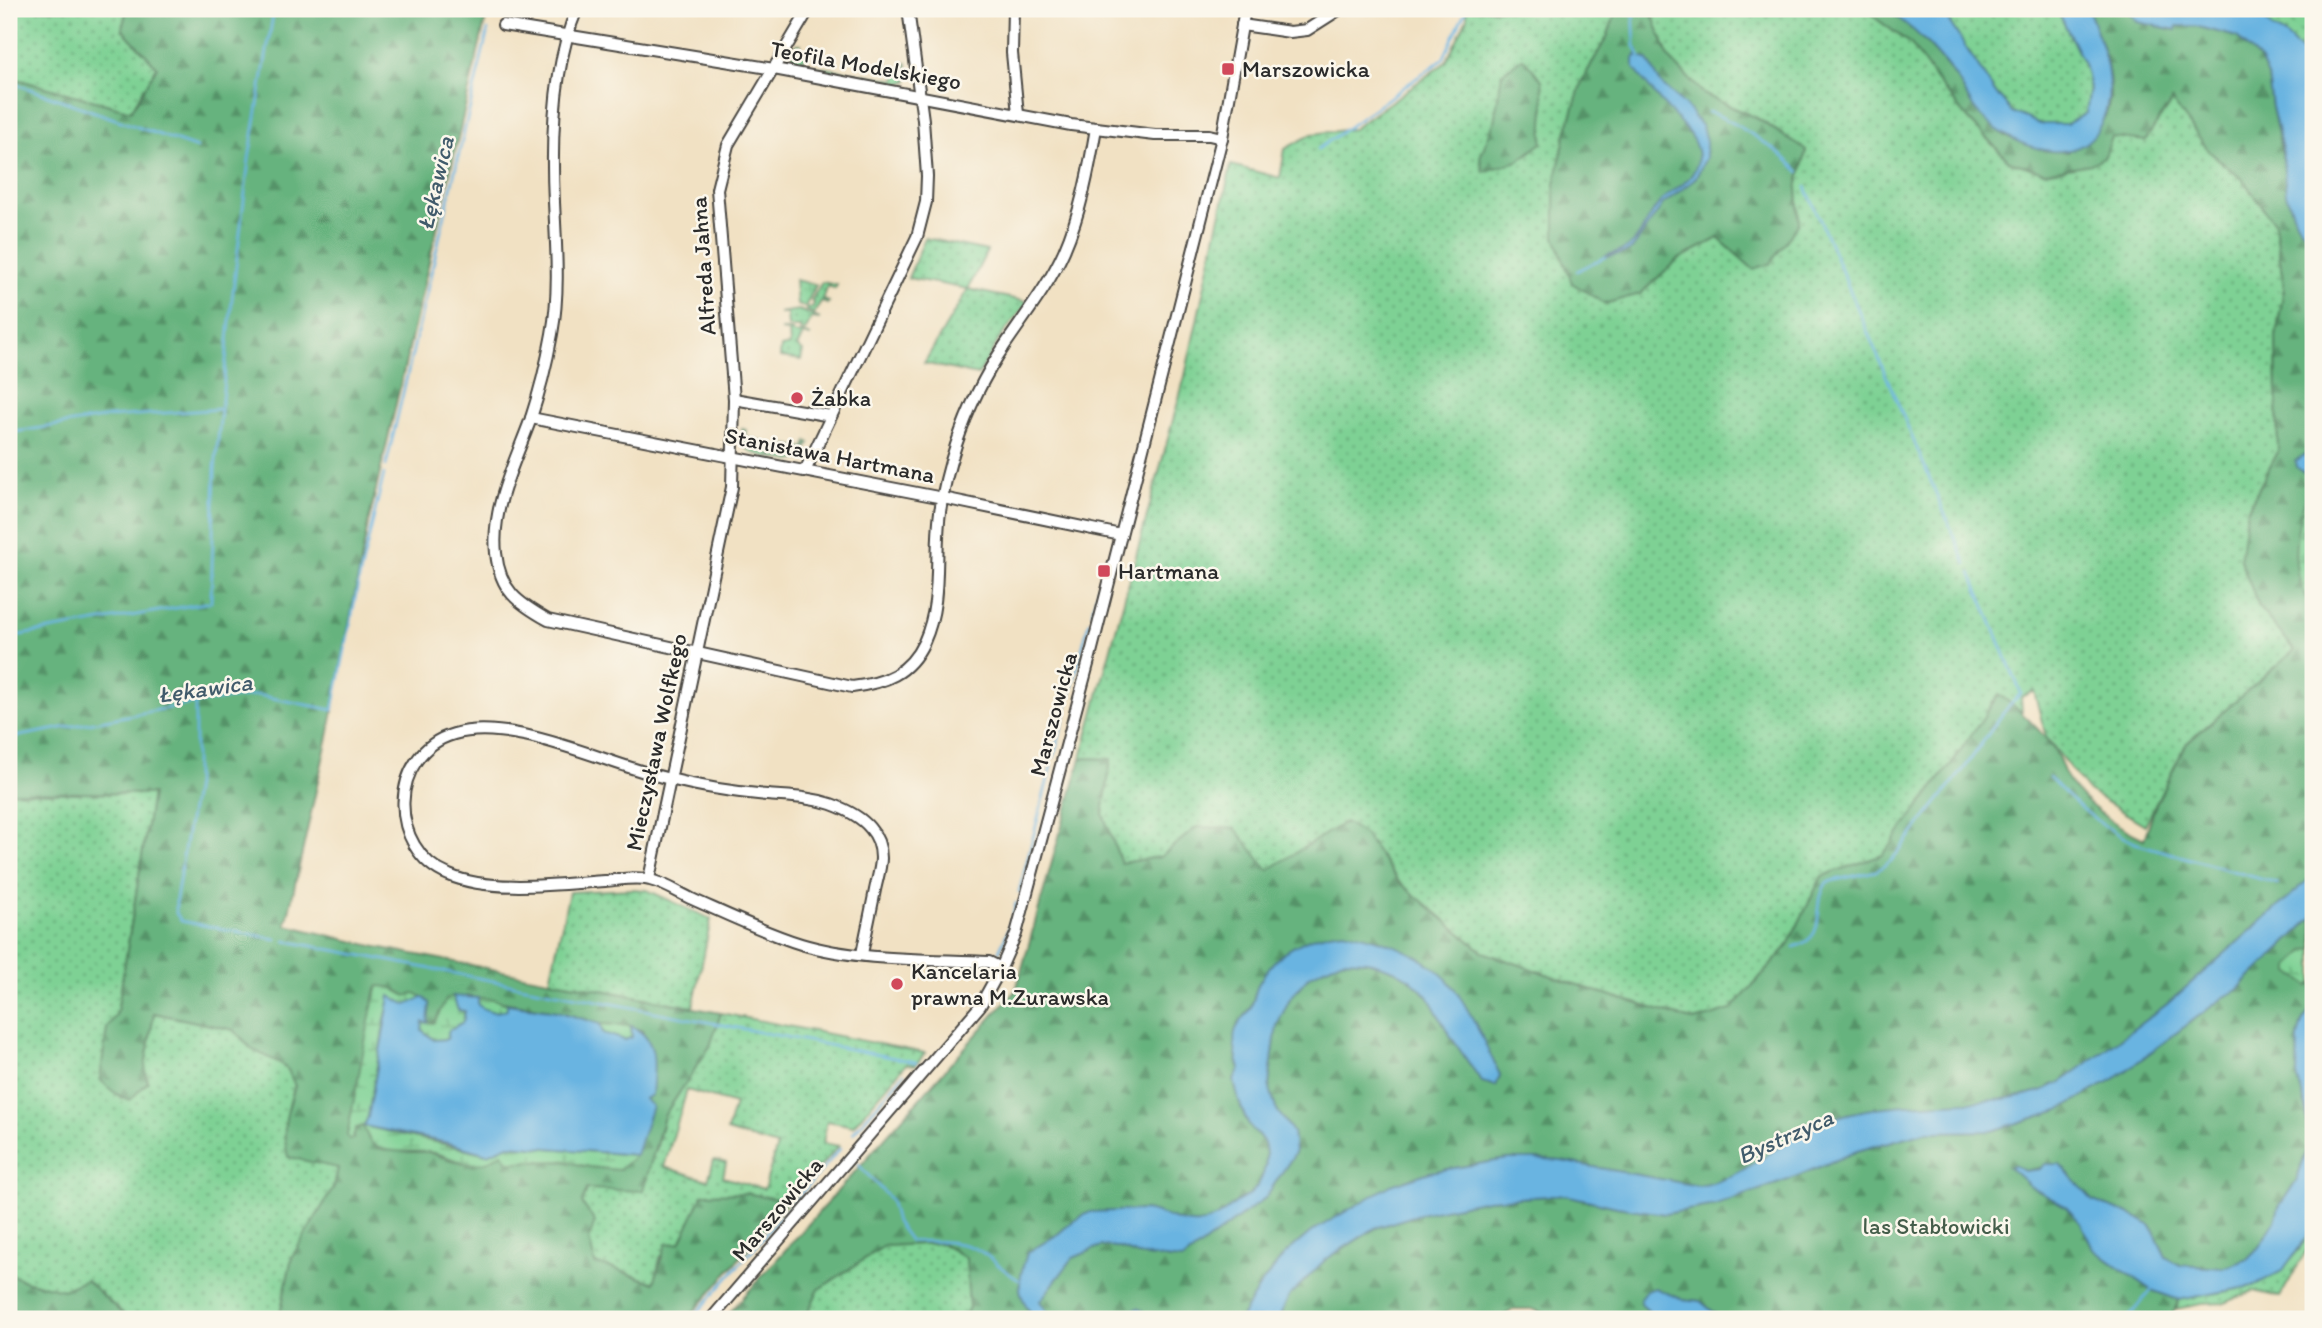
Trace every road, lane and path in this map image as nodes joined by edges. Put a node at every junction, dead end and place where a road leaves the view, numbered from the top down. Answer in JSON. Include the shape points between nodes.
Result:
{"nodes":[{"id":1,"x":577,"y":9,"type":"edge"},
{"id":2,"x":808,"y":9,"type":"edge"},
{"id":3,"x":908,"y":9,"type":"edge"},
{"id":4,"x":1013,"y":9,"type":"edge"},
{"id":5,"x":1245,"y":9,"type":"edge"},
{"id":6,"x":1340,"y":9,"type":"edge"},
{"id":7,"x":503,"y":25,"type":"dead end"},
{"id":8,"x":1242,"y":25,"type":"junction"},
{"id":9,"x":568,"y":34,"type":"junction"},
{"id":10,"x":774,"y":69,"type":"junction"},
{"id":11,"x":919,"y":96,"type":"junction"},
{"id":12,"x":1018,"y":114,"type":"junction"},
{"id":13,"x":1096,"y":128,"type":"junction"},
{"id":14,"x":1223,"y":138,"type":"junction"},
{"id":15,"x":734,"y":399,"type":"junction"},
{"id":16,"x":831,"y":416,"type":"junction"},
{"id":17,"x":531,"y":418,"type":"junction"},
{"id":18,"x":734,"y":459,"type":"junction"},
{"id":19,"x":805,"y":471,"type":"junction"},
{"id":20,"x":943,"y":498,"type":"junction"},
{"id":21,"x":1121,"y":535,"type":"junction"},
{"id":22,"x":697,"y":652,"type":"junction"},
{"id":23,"x":669,"y":779,"type":"junction"},
{"id":24,"x":649,"y":879,"type":"junction"},
{"id":25,"x":862,"y":954,"type":"junction"},
{"id":26,"x":1000,"y":968,"type":"junction"},
{"id":27,"x":711,"y":1319,"type":"edge"}],
"edges":[{"from":1,"to":9,"type":"street"},
{"from":2,"to":10,"type":"street","name":"Alfreda Jahna"},
{"from":3,"to":11,"type":"street"},
{"from":4,"to":12,"type":"street"},
{"from":5,"to":8,"type":"street","name":"Marszowicka"},
{"from":6,"to":8,"type":"street","via":[[1307,30]]},
{"from":7,"to":9,"type":"street","name":"Teofila Modelskiego"},
{"from":8,"to":14,"type":"street","name":"Marszowicka"},
{"from":9,"to":10,"type":"street","name":"Teofila Modelskiego"},
{"from":9,"to":17,"type":"street","via":[[558,83],[553,163],[557,290],[552,334]]},
{"from":10,"to":11,"type":"street","name":"Teofila Modelskiego"},
{"from":10,"to":15,"type":"street","name":"Alfreda Jahna","via":[[728,145],[718,189]]},
{"from":11,"to":12,"type":"street","name":"Teofila Modelskiego"},
{"from":11,"to":16,"type":"street","via":[[927,176],[917,237]]},
{"from":12,"to":13,"type":"street","name":"Teofila Modelskiego"},
{"from":13,"to":14,"type":"street","name":"Teofila Modelskiego"},
{"from":13,"to":20,"type":"street","via":[[1084,191],[1064,252],[973,402],[955,446]]},
{"from":14,"to":21,"type":"street","name":"Marszowicka"},
{"from":15,"to":16,"type":"street"},
{"from":15,"to":18,"type":"street","name":"Alfreda Jahna"},
{"from":16,"to":19,"type":"street"},
{"from":17,"to":18,"type":"street","name":"Stanisława Hartmana"},
{"from":17,"to":22,"type":"street","via":[[498,514],[495,551],[509,592],[548,620]]},
{"from":18,"to":19,"type":"street","name":"Stanisława Hartmana"},
{"from":18,"to":22,"type":"street","name":"Mieczysława Wolfkego"},
{"from":19,"to":20,"type":"street","name":"Stanisława Hartmana"},
{"from":20,"to":21,"type":"street","name":"Stanisława Hartmana"},
{"from":20,"to":22,"type":"street","via":[[934,617],[923,645],[904,669],[880,684],[852,687]]},
{"from":21,"to":26,"type":"street","name":"Marszowicka","via":[[1016,934]]},
{"from":22,"to":23,"type":"street","name":"Mieczysława Wolfkego"},
{"from":23,"to":24,"type":"street","name":"Mieczysława Wolfkego"},
{"from":23,"to":24,"type":"street","via":[[540,740],[471,730],[431,746],[416,762],[405,787],[404,821],[411,841],[430,864],[451,877],[519,885]]},
{"from":23,"to":25,"type":"street","via":[[806,798],[853,814],[870,827],[879,842],[881,859]]},
{"from":24,"to":25,"type":"street","name":"Mieczysława Wolfkego","via":[[802,944]]},
{"from":25,"to":26,"type":"street","name":"Mieczysława Wolfkego","via":[[989,962]]},
{"from":26,"to":27,"type":"street","name":"Marszowicka","via":[[979,1006]]}]}
